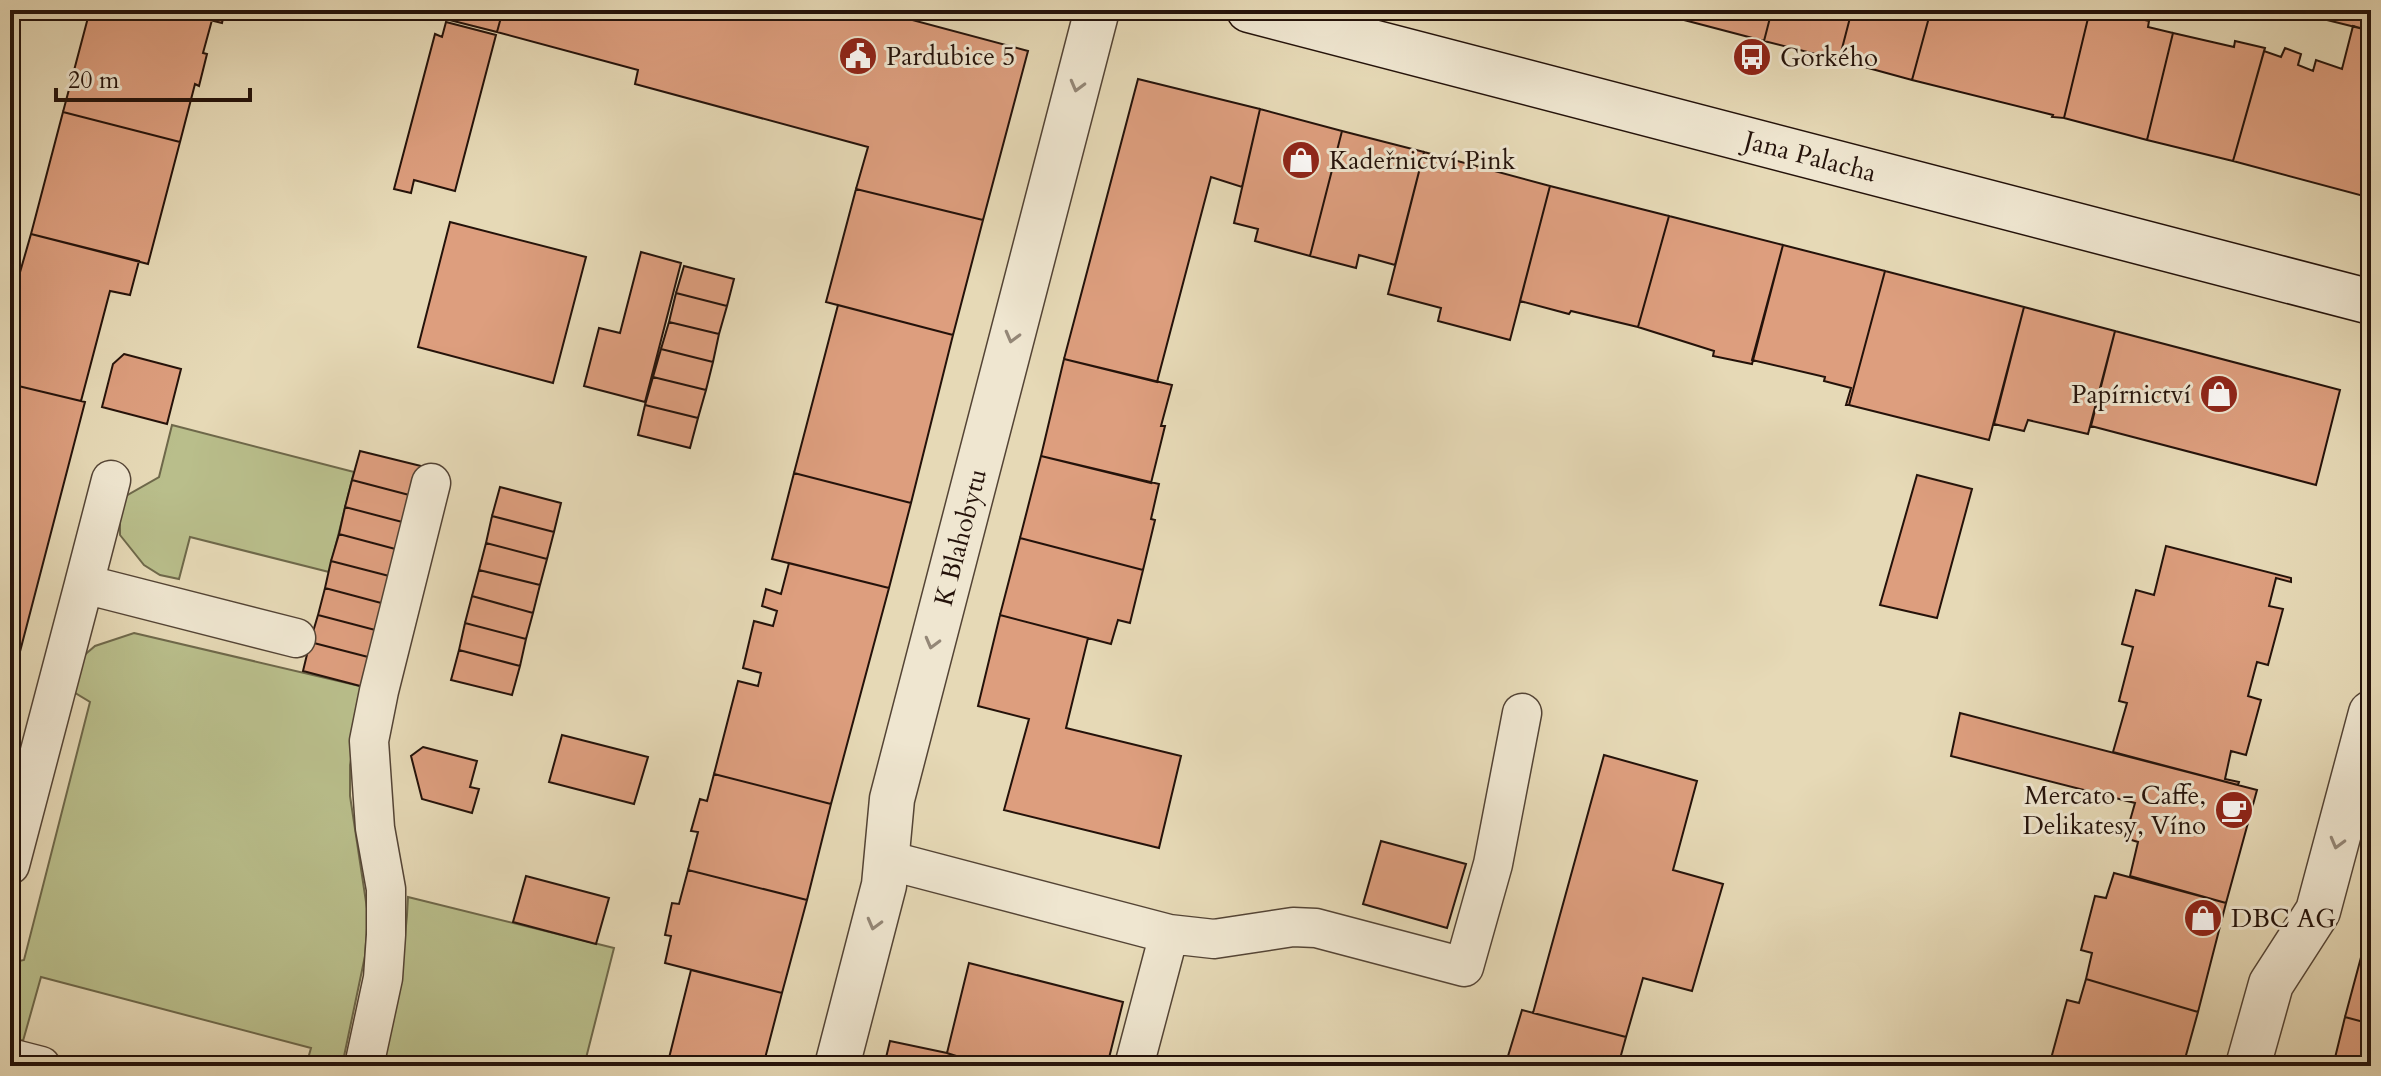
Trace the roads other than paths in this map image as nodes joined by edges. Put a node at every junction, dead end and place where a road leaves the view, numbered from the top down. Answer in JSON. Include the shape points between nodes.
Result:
{"nodes":[{"id":1,"x":1097,"y":10,"type":"edge"},
{"id":2,"x":1249,"y":10,"type":"edge"},
{"id":3,"x":2371,"y":302,"type":"edge"},
{"id":4,"x":111,"y":480,"type":"dead end"},
{"id":5,"x":431,"y":483,"type":"dead end"},
{"id":6,"x":84,"y":584,"type":"junction"},
{"id":7,"x":296,"y":638,"type":"dead end"},
{"id":8,"x":1522,"y":713,"type":"dead end"},
{"id":9,"x":2371,"y":713,"type":"edge"},
{"id":10,"x":887,"y":860,"type":"junction"},
{"id":11,"x":10,"y":865,"type":"edge"},
{"id":12,"x":1169,"y":934,"type":"junction"},
{"id":13,"x":10,"y":1058,"type":"edge"},
{"id":14,"x":41,"y":1066,"type":"edge"},
{"id":15,"x":364,"y":1066,"type":"edge"},
{"id":16,"x":837,"y":1066,"type":"edge"},
{"id":17,"x":1134,"y":1066,"type":"edge"},
{"id":18,"x":2248,"y":1066,"type":"edge"}],
"edges":[{"from":1,"to":10,"type":"street","name":"K Blahobytu","one_way":true,"via":[[892,799]]},
{"from":2,"to":3,"type":"street","name":"Jana Palacha"},
{"from":4,"to":6,"type":"lane"},
{"from":5,"to":15,"type":"lane","via":[[369,741],[386,889],[386,935],[383,978]]},
{"from":6,"to":7,"type":"lane"},
{"from":6,"to":11,"type":"lane"},
{"from":8,"to":12,"type":"lane","via":[[1493,864],[1464,967],[1316,928],[1214,939]]},
{"from":9,"to":18,"type":"street","one_way":true,"via":[[2318,911],[2271,984]]},
{"from":10,"to":12,"type":"lane"},
{"from":10,"to":16,"type":"street","name":"K Blahobytu","one_way":true},
{"from":12,"to":17,"type":"lane"},
{"from":13,"to":14,"type":"lane"}]}
